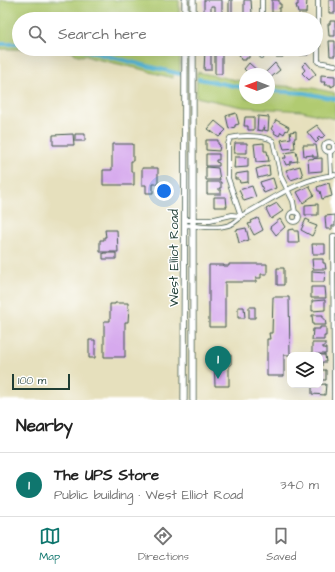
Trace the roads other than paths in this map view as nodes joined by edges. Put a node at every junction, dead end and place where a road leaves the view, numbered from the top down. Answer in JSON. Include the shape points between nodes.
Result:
{"nodes":[{"id":1,"x":185,"y":0,"type":"edge"},
{"id":2,"x":194,"y":0,"type":"edge"},
{"id":3,"x":262,"y":0,"type":"edge"},
{"id":4,"x":318,"y":0,"type":"edge"},
{"id":5,"x":185,"y":12,"type":"edge"},
{"id":6,"x":194,"y":12,"type":"edge"},
{"id":7,"x":262,"y":12,"type":"edge"},
{"id":8,"x":318,"y":12,"type":"edge"},
{"id":9,"x":185,"y":56,"type":"edge"},
{"id":10,"x":194,"y":56,"type":"edge"},
{"id":11,"x":318,"y":56,"type":"edge"},
{"id":12,"x":335,"y":65,"type":"edge"},
{"id":13,"x":330,"y":152,"type":"dead end"},
{"id":14,"x":333,"y":175,"type":"edge"},
{"id":15,"x":287,"y":189,"type":"junction"},
{"id":16,"x":295,"y":212,"type":"dead end"},
{"id":17,"x":241,"y":216,"type":"junction"},
{"id":18,"x":184,"y":223,"type":"junction"},
{"id":19,"x":193,"y":223,"type":"junction"},
{"id":20,"x":334,"y":236,"type":"edge"},
{"id":21,"x":334,"y":293,"type":"edge"},
{"id":22,"x":334,"y":356,"type":"edge"},
{"id":23,"x":184,"y":400,"type":"edge"},
{"id":24,"x":193,"y":400,"type":"edge"},
{"id":25,"x":334,"y":400,"type":"edge"}],
"edges":[{"from":1,"to":5,"type":"main road"},
{"from":2,"to":6,"type":"main road"},
{"from":3,"to":7,"type":"street"},
{"from":4,"to":8,"type":"street"},
{"from":9,"to":18,"type":"main road","name":"West Elliot Road"},
{"from":10,"to":19,"type":"main road","name":"West Elliot Road"},
{"from":11,"to":12,"type":"street","via":[[318,62]]},
{"from":13,"to":14,"type":"street"},
{"from":14,"to":15,"type":"street"},
{"from":15,"to":16,"type":"street"},
{"from":15,"to":17,"type":"street"},
{"from":15,"to":17,"type":"street","via":[[281,177],[273,141],[268,138],[230,138],[228,178]]},
{"from":17,"to":19,"type":"street"},
{"from":17,"to":19,"type":"street","via":[[238,221],[224,227],[212,228]]},
{"from":18,"to":19,"type":"street"},
{"from":18,"to":23,"type":"main road","name":"West Elliot Road"},
{"from":19,"to":24,"type":"main road","name":"West Elliot Road"},
{"from":20,"to":21,"type":"street"},
{"from":21,"to":22,"type":"street"},
{"from":22,"to":25,"type":"street"}]}
